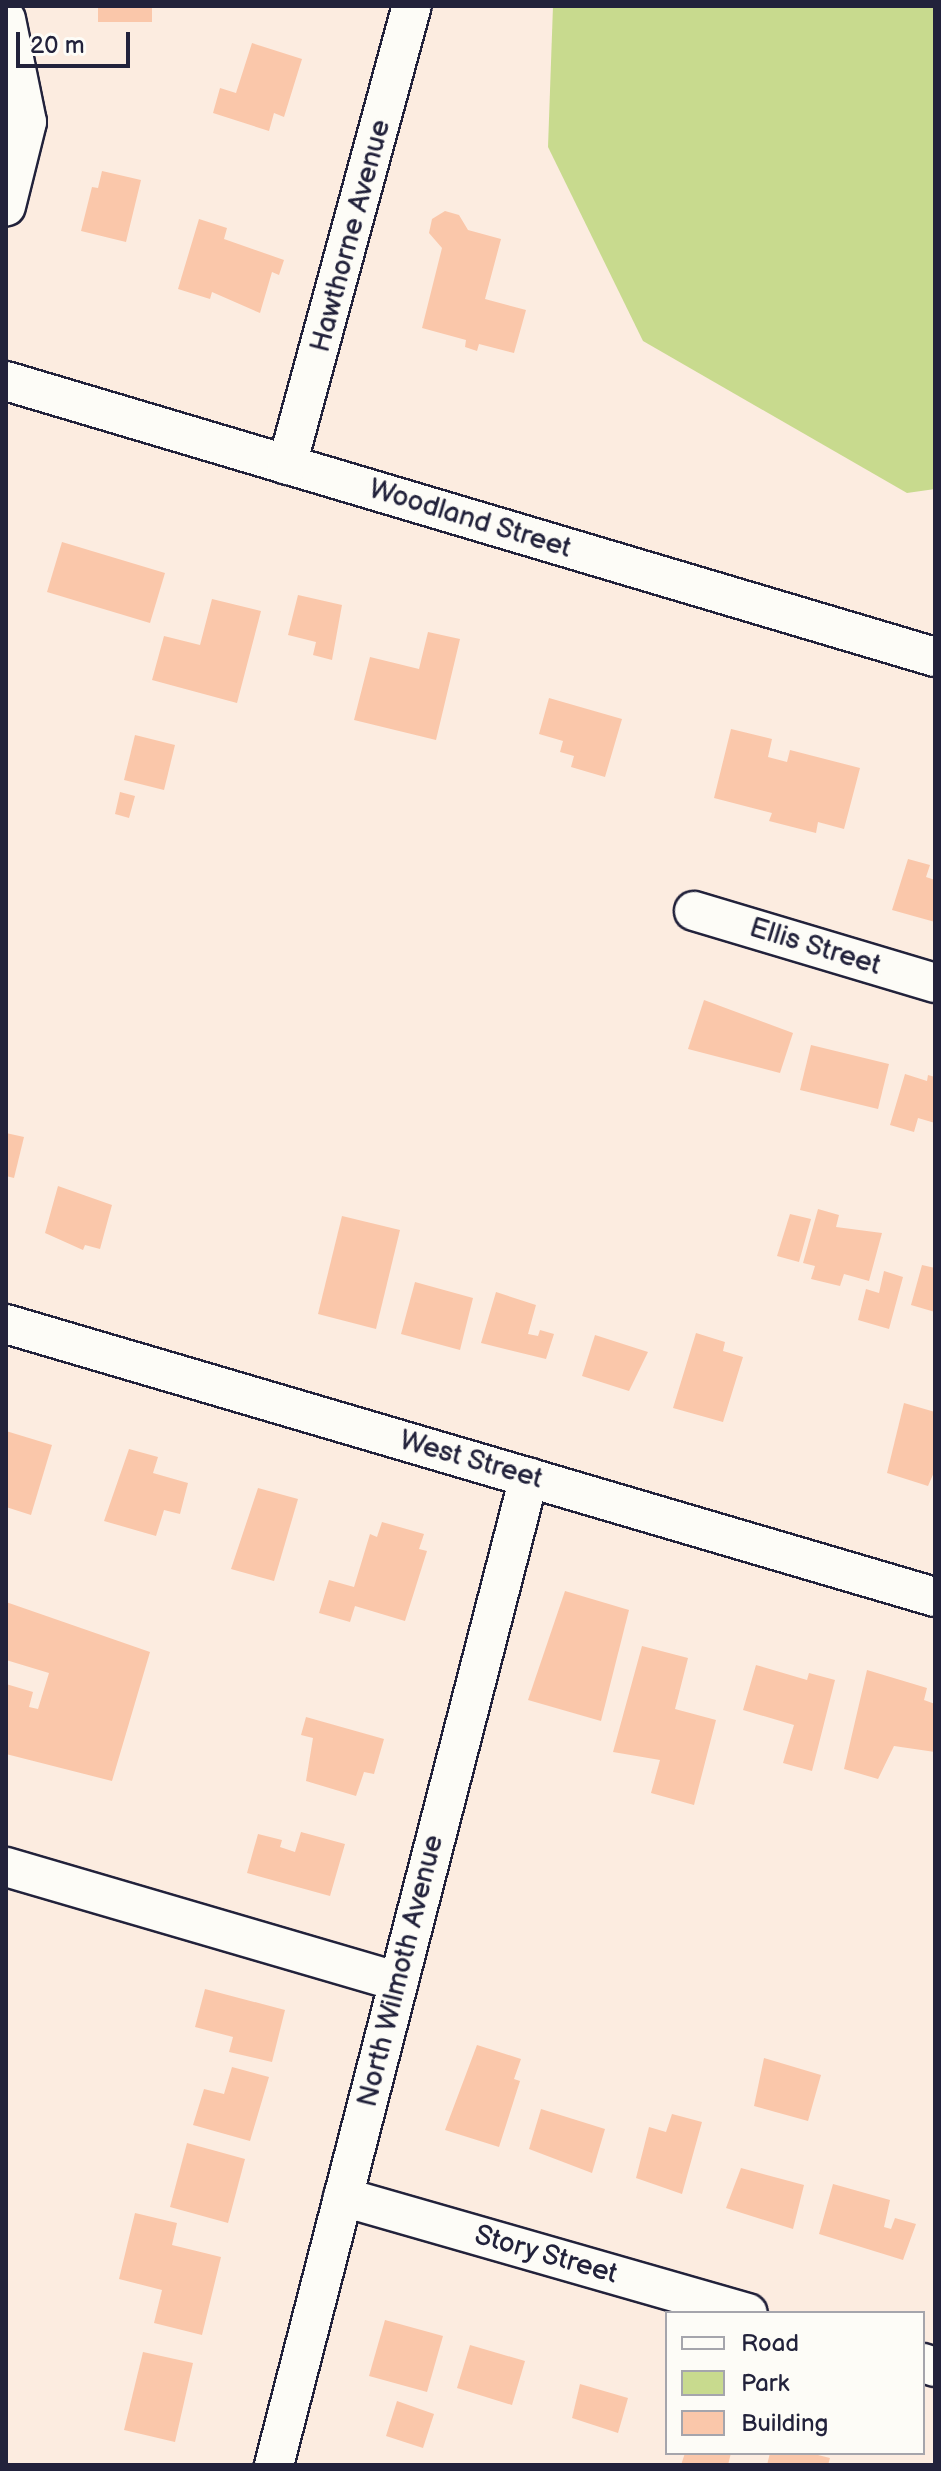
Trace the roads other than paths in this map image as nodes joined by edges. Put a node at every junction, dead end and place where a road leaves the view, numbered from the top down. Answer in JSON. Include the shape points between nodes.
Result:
{"nodes":[{"id":1,"x":412,"y":6,"type":"edge"},
{"id":2,"x":6,"y":19,"type":"edge"},
{"id":3,"x":6,"y":206,"type":"edge"},
{"id":4,"x":6,"y":381,"type":"edge"},
{"id":5,"x":287,"y":465,"type":"junction"},
{"id":6,"x":935,"y":657,"type":"edge"},
{"id":7,"x":694,"y":911,"type":"dead end"},
{"id":8,"x":935,"y":983,"type":"edge"},
{"id":9,"x":6,"y":1324,"type":"edge"},
{"id":10,"x":529,"y":1477,"type":"junction"},
{"id":11,"x":935,"y":1597,"type":"edge"},
{"id":12,"x":6,"y":1867,"type":"edge"},
{"id":13,"x":398,"y":1982,"type":"junction"},
{"id":14,"x":343,"y":2197,"type":"junction"},
{"id":15,"x":741,"y":2311,"type":"edge"},
{"id":16,"x":274,"y":2465,"type":"edge"}],
"edges":[{"from":1,"to":5,"type":"street","name":"Hawthorne Avenue"},
{"from":2,"to":3,"type":"street","via":[[27,122]]},
{"from":4,"to":5,"type":"street","name":"Woodland Street"},
{"from":5,"to":6,"type":"street","name":"Woodland Street"},
{"from":7,"to":8,"type":"street","name":"Ellis Street"},
{"from":9,"to":10,"type":"street","name":"West Street"},
{"from":10,"to":11,"type":"street","name":"West Street"},
{"from":10,"to":13,"type":"street","name":"North Wilmoth Avenue"},
{"from":12,"to":13,"type":"street"},
{"from":13,"to":14,"type":"street","name":"North Wilmoth Avenue"},
{"from":14,"to":15,"type":"street","name":"Story Street"},
{"from":14,"to":16,"type":"street","name":"North Wilmoth Avenue"}]}
